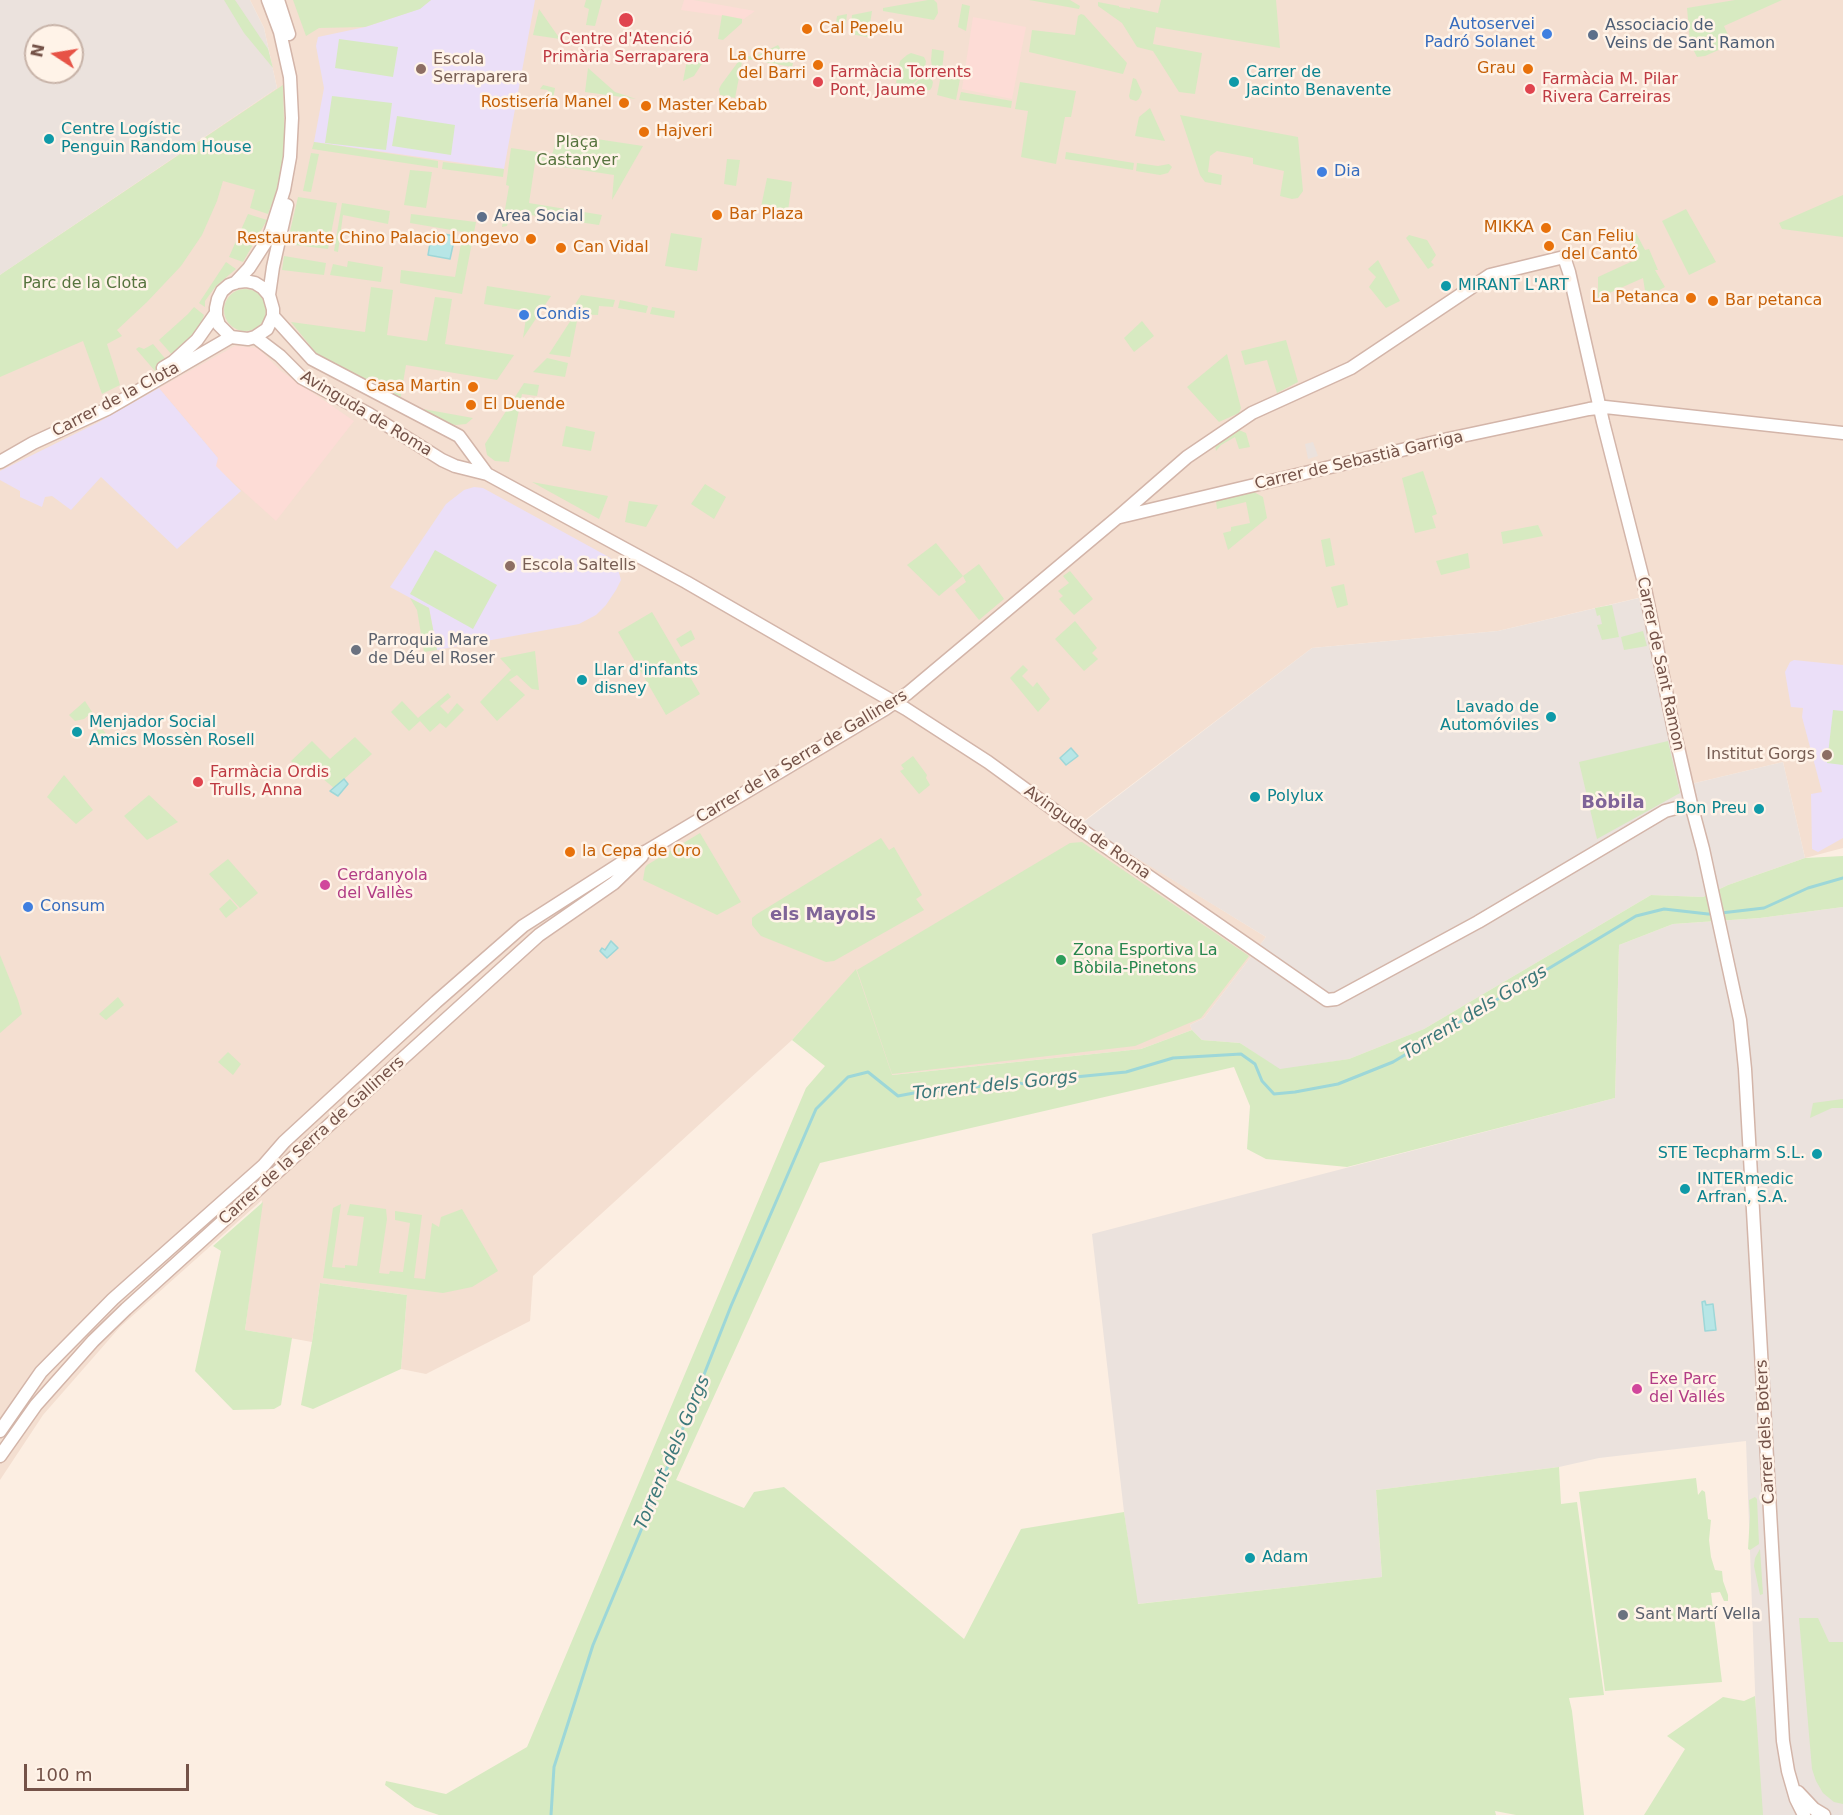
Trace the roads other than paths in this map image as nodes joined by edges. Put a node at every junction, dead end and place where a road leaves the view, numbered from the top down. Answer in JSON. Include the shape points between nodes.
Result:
{"nodes":[{"id":1,"x":268,"y":0,"type":"edge"},
{"id":2,"x":278,"y":0,"type":"edge"},
{"id":3,"x":1490,"y":275,"type":"joint"},
{"id":4,"x":235,"y":283,"type":"junction"},
{"id":5,"x":269,"y":295,"type":"junction"},
{"id":6,"x":216,"y":313,"type":"junction"},
{"id":7,"x":273,"y":316,"type":"junction"},
{"id":8,"x":255,"y":337,"type":"junction"},
{"id":9,"x":231,"y":338,"type":"junction"},
{"id":10,"x":150,"y":380,"type":"junction"},
{"id":11,"x":137,"y":389,"type":"junction"},
{"id":12,"x":1601,"y":407,"type":"junction"},
{"id":13,"x":1843,"y":433,"type":"edge"},
{"id":14,"x":0,"y":453,"type":"edge"},
{"id":15,"x":0,"y":462,"type":"edge"},
{"id":16,"x":487,"y":474,"type":"junction"},
{"id":17,"x":1146,"y":492,"type":"junction"},
{"id":18,"x":1155,"y":508,"type":"junction"},
{"id":19,"x":1118,"y":517,"type":"junction"},
{"id":20,"x":895,"y":702,"type":"junction"},
{"id":21,"x":1687,"y":805,"type":"junction"},
{"id":22,"x":647,"y":851,"type":"junction"},
{"id":23,"x":616,"y":867,"type":"junction"},
{"id":24,"x":614,"y":883,"type":"junction"},
{"id":25,"x":562,"y":901,"type":"junction"},
{"id":26,"x":572,"y":914,"type":"junction"},
{"id":27,"x":1745,"y":1073,"type":"joint"},
{"id":28,"x":0,"y":1431,"type":"edge"},
{"id":29,"x":0,"y":1456,"type":"edge"},
{"id":30,"x":1794,"y":1789,"type":"junction"},
{"id":31,"x":1804,"y":1815,"type":"edge"},
{"id":32,"x":1824,"y":1815,"type":"edge"}],
"edges":[{"from":1,"to":4,"type":"street","via":[[290,77],[290,157],[269,237]]},
{"from":2,"to":5,"type":"street","via":[[298,88],[298,136]]},
{"from":3,"to":12,"type":"street","name":"Carrer de Sant Ramon","via":[[1564,257]]},
{"from":3,"to":17,"type":"street","name":"Carrer de la Serra de Galliners","via":[[1351,368],[1252,413],[1187,457]]},
{"from":4,"to":5,"type":"street","via":[[255,283]]},
{"from":4,"to":6,"type":"street","via":[[222,291]]},
{"from":5,"to":7,"type":"street"},
{"from":6,"to":9,"type":"street","via":[[219,325]]},
{"from":6,"to":10,"type":"street","name":"Carrer de la Clota","via":[[196,340]]},
{"from":7,"to":8,"type":"street","via":[[267,328]]},
{"from":7,"to":16,"type":"street","name":"Avinguda de Roma","via":[[312,359],[459,436]]},
{"from":8,"to":9,"type":"street"},
{"from":8,"to":16,"type":"street","name":"Avinguda de Roma","via":[[302,378],[442,460]]},
{"from":9,"to":10,"type":"street","name":"Carrer de la Clota"},
{"from":10,"to":11,"type":"street","name":"Carrer de la Clota"},
{"from":11,"to":14,"type":"street","name":"Carrer de la Clota","via":[[44,429]]},
{"from":11,"to":15,"type":"street","name":"Carrer de la Clota","via":[[107,409]]},
{"from":12,"to":13,"type":"street","name":"Carrer de Sebastià Garriga"},
{"from":12,"to":18,"type":"street","name":"Carrer de Sebastià Garriga"},
{"from":12,"to":21,"type":"street","name":"Carrer de Sant Ramon","via":[[1646,592]]},
{"from":16,"to":20,"type":"street","name":"Avinguda de Roma"},
{"from":17,"to":18,"type":"street"},
{"from":17,"to":19,"type":"street","name":"Carrer de la Serra de Galliners"},
{"from":18,"to":19,"type":"street","name":"Carrer de Sebastià Garriga"},
{"from":19,"to":20,"type":"street","name":"Carrer de la Serra de Galliners"},
{"from":20,"to":21,"type":"street","name":"Avinguda de Roma","via":[[988,762],[1331,1001],[1488,916],[1665,811]]},
{"from":20,"to":22,"type":"street","name":"Carrer de la Serra de Galliners"},
{"from":21,"to":27,"type":"street","name":"Carrer de Sant Ramon","via":[[1714,896],[1740,1020]]},
{"from":22,"to":23,"type":"street","name":"Carrer de la Serra de Galliners"},
{"from":22,"to":24,"type":"street","name":"Carrer de la Serra de Galliners"},
{"from":23,"to":24,"type":"street","via":[[610,879]]},
{"from":23,"to":25,"type":"street","name":"Carrer de la Serra de Galliners"},
{"from":24,"to":26,"type":"street","name":"Carrer de la Serra de Galliners"},
{"from":25,"to":26,"type":"street","via":[[570,904]]},
{"from":25,"to":28,"type":"street","name":"Carrer de la Serra de Galliners","via":[[522,926],[113,1299],[41,1372]]},
{"from":26,"to":29,"type":"street","name":"Carrer de la Serra de Galliners","via":[[539,935],[93,1341],[36,1405]]},
{"from":27,"to":30,"type":"street","name":"Carrer dels Boters","via":[[1783,1741]]},
{"from":30,"to":31,"type":"street","name":"Carrer dels Boters"},
{"from":30,"to":32,"type":"street"}]}
